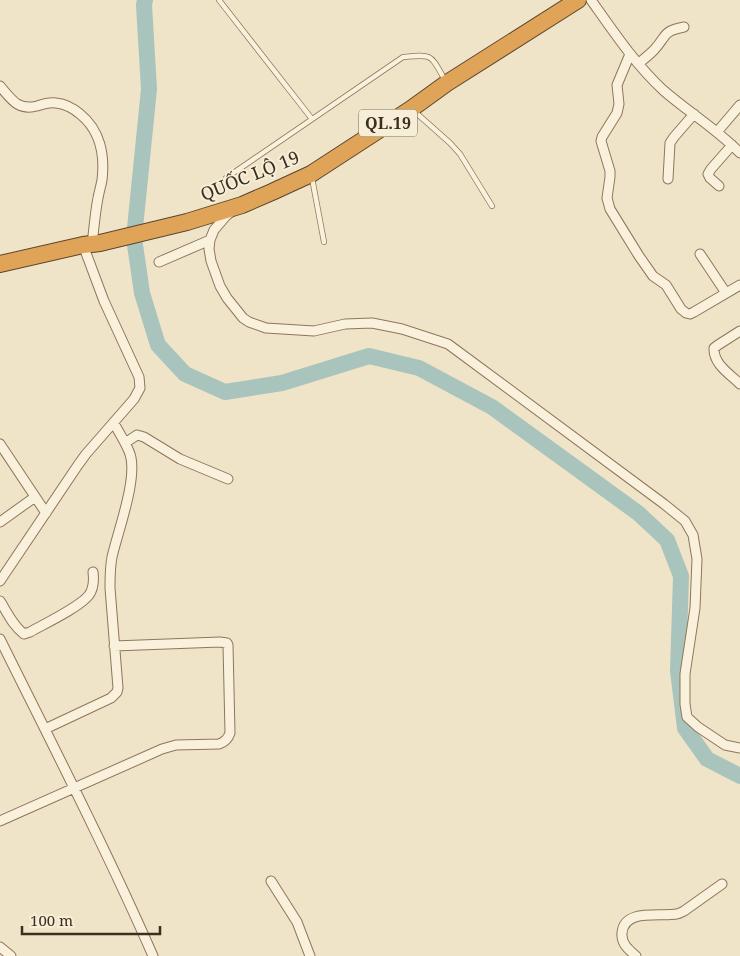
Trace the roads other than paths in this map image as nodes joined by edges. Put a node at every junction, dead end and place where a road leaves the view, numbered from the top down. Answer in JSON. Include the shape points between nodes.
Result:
{"nodes":[{"id":1,"x":219,"y":0,"type":"edge"},
{"id":2,"x":578,"y":0,"type":"edge"},
{"id":3,"x":591,"y":0,"type":"edge"},
{"id":4,"x":684,"y":27,"type":"dead end"},
{"id":5,"x":630,"y":54,"type":"junction"},
{"id":6,"x":639,"y":64,"type":"junction"},
{"id":7,"x":447,"y":83,"type":"junction"},
{"id":8,"x":0,"y":86,"type":"edge"},
{"id":9,"x":740,"y":105,"type":"edge"},
{"id":10,"x":411,"y":109,"type":"junction"},
{"id":11,"x":694,"y":114,"type":"junction"},
{"id":12,"x":312,"y":119,"type":"junction"},
{"id":13,"x":718,"y":132,"type":"junction"},
{"id":14,"x":732,"y":145,"type":"junction"},
{"id":15,"x":740,"y":154,"type":"edge"},
{"id":16,"x":311,"y":174,"type":"junction"},
{"id":17,"x":226,"y":178,"type":"dead end"},
{"id":18,"x":668,"y":179,"type":"dead end"},
{"id":19,"x":719,"y":186,"type":"dead end"},
{"id":20,"x":242,"y":205,"type":"junction"},
{"id":21,"x":492,"y":206,"type":"dead end"},
{"id":22,"x":210,"y":240,"type":"junction"},
{"id":23,"x":324,"y":242,"type":"dead end"},
{"id":24,"x":92,"y":244,"type":"junction"},
{"id":25,"x":700,"y":254,"type":"dead end"},
{"id":26,"x":159,"y":262,"type":"dead end"},
{"id":27,"x":0,"y":264,"type":"edge"},
{"id":28,"x":740,"y":285,"type":"edge"},
{"id":29,"x":726,"y":293,"type":"junction"},
{"id":30,"x":740,"y":331,"type":"edge"},
{"id":31,"x":740,"y":384,"type":"edge"},
{"id":32,"x":114,"y":423,"type":"junction"},
{"id":33,"x":125,"y":443,"type":"junction"},
{"id":34,"x":0,"y":444,"type":"edge"},
{"id":35,"x":228,"y":479,"type":"dead end"},
{"id":36,"x":35,"y":497,"type":"junction"},
{"id":37,"x":46,"y":513,"type":"junction"},
{"id":38,"x":0,"y":522,"type":"edge"},
{"id":39,"x":93,"y":572,"type":"dead end"},
{"id":40,"x":0,"y":581,"type":"edge"},
{"id":41,"x":0,"y":601,"type":"edge"},
{"id":42,"x":0,"y":639,"type":"edge"},
{"id":43,"x":114,"y":646,"type":"junction"},
{"id":44,"x":45,"y":729,"type":"junction"},
{"id":45,"x":740,"y":748,"type":"edge"},
{"id":46,"x":74,"y":788,"type":"junction"},
{"id":47,"x":0,"y":822,"type":"edge"},
{"id":48,"x":271,"y":881,"type":"dead end"},
{"id":49,"x":722,"y":884,"type":"dead end"},
{"id":50,"x":0,"y":947,"type":"edge"},
{"id":51,"x":9,"y":956,"type":"edge"},
{"id":52,"x":153,"y":956,"type":"edge"},
{"id":53,"x":310,"y":956,"type":"edge"},
{"id":54,"x":636,"y":956,"type":"edge"}],
"edges":[{"from":1,"to":12,"type":"lane"},
{"from":2,"to":7,"type":"highway","name":"QUỐC LỘ 19","number":"QL.19"},
{"from":3,"to":5,"type":"street"},
{"from":4,"to":6,"type":"street","via":[[666,33]]},
{"from":5,"to":6,"type":"street"},
{"from":5,"to":29,"type":"street","via":[[617,85],[618,113],[601,141],[610,171],[607,202],[653,276],[666,285],[686,313],[690,314]]},
{"from":6,"to":11,"type":"street","via":[[663,90]]},
{"from":7,"to":10,"type":"highway","name":"QUỐC LỘ 19","number":"QL.19"},
{"from":7,"to":12,"type":"lane","via":[[434,60],[428,56],[403,58]]},
{"from":8,"to":24,"type":"street","via":[[22,106],[51,102],[73,109],[96,133],[102,156],[102,178]]},
{"from":9,"to":13,"type":"street"},
{"from":10,"to":16,"type":"highway","name":"QUỐC LỘ 19","number":"QL.19"},
{"from":10,"to":21,"type":"lane","via":[[460,154]]},
{"from":11,"to":13,"type":"street"},
{"from":11,"to":18,"type":"street","via":[[670,144]]},
{"from":12,"to":17,"type":"lane"},
{"from":13,"to":14,"type":"street"},
{"from":14,"to":15,"type":"street"},
{"from":14,"to":19,"type":"street","via":[[708,174]]},
{"from":16,"to":20,"type":"highway","name":"QUỐC LỘ 19","number":"QL.19"},
{"from":16,"to":23,"type":"lane"},
{"from":20,"to":22,"type":"street","via":[[219,223]]},
{"from":20,"to":24,"type":"highway","name":"QUỐC LỘ 19","number":"QL.19","via":[[187,222]]},
{"from":22,"to":26,"type":"street"},
{"from":22,"to":45,"type":"street","via":[[211,261],[220,286],[237,312],[249,322],[266,328],[314,331],[345,324],[372,323],[448,344],[686,521],[693,536],[697,559],[695,608],[685,674],[687,717],[725,745]]},
{"from":24,"to":27,"type":"highway","number":"QL.19"},
{"from":24,"to":32,"type":"street","via":[[104,301],[140,383],[134,400]]},
{"from":25,"to":29,"type":"street"},
{"from":28,"to":29,"type":"street"},
{"from":30,"to":31,"type":"street","via":[[714,348],[714,354],[717,362]]},
{"from":32,"to":33,"type":"street"},
{"from":32,"to":37,"type":"street","via":[[86,454]]},
{"from":33,"to":35,"type":"street","via":[[137,435],[144,436],[180,459]]},
{"from":33,"to":43,"type":"street","via":[[132,468],[110,572]]},
{"from":34,"to":36,"type":"street"},
{"from":36,"to":37,"type":"street"},
{"from":36,"to":38,"type":"street"},
{"from":37,"to":40,"type":"street"},
{"from":39,"to":41,"type":"street","via":[[93,588],[86,599],[24,634]]},
{"from":42,"to":44,"type":"street"},
{"from":43,"to":44,"type":"street","via":[[118,688],[114,696]]},
{"from":43,"to":46,"type":"street","via":[[227,643],[230,733],[219,744],[169,746]]},
{"from":44,"to":46,"type":"street"},
{"from":46,"to":47,"type":"street"},
{"from":46,"to":52,"type":"street"},
{"from":48,"to":53,"type":"street","via":[[297,922]]},
{"from":49,"to":54,"type":"street","via":[[677,914],[642,915],[629,921],[622,928],[622,939]]},
{"from":50,"to":51,"type":"street"}]}
